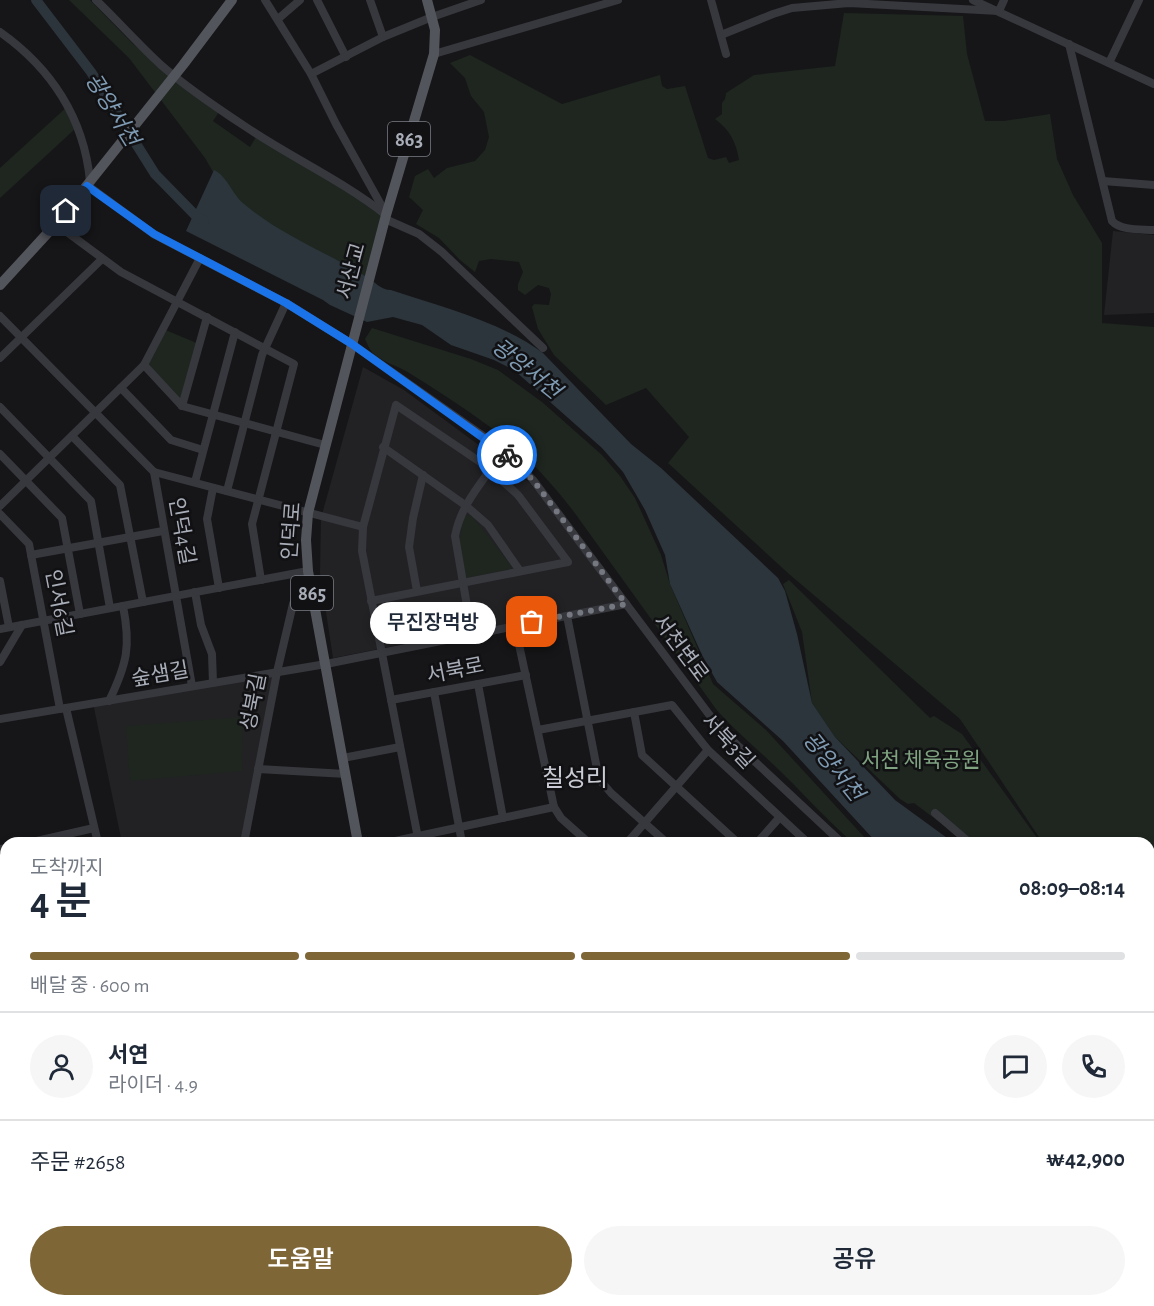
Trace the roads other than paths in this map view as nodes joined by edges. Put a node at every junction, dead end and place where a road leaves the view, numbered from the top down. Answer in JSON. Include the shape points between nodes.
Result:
{"nodes":[{"id":1,"x":96,"y":0,"type":"edge"},
{"id":2,"x":232,"y":0,"type":"edge"},
{"id":3,"x":265,"y":0,"type":"edge"},
{"id":4,"x":300,"y":0,"type":"edge"},
{"id":5,"x":317,"y":0,"type":"edge"},
{"id":6,"x":370,"y":0,"type":"edge"},
{"id":7,"x":427,"y":0,"type":"edge"},
{"id":8,"x":481,"y":0,"type":"edge"},
{"id":9,"x":618,"y":0,"type":"edge"},
{"id":10,"x":711,"y":0,"type":"edge"},
{"id":11,"x":973,"y":0,"type":"edge"},
{"id":12,"x":1004,"y":0,"type":"edge"},
{"id":13,"x":1139,"y":0,"type":"edge"},
{"id":14,"x":600,"y":3,"type":"edge"},
{"id":15,"x":999,"y":11,"type":"junction"},
{"id":16,"x":432,"y":16,"type":"junction"},
{"id":17,"x":278,"y":19,"type":"junction"},
{"id":18,"x":0,"y":32,"type":"edge"},
{"id":19,"x":721,"y":35,"type":"junction"},
{"id":20,"x":383,"y":37,"type":"junction"},
{"id":21,"x":1069,"y":44,"type":"junction"},
{"id":22,"x":434,"y":54,"type":"junction"},
{"id":23,"x":726,"y":54,"type":"dead end"},
{"id":24,"x":346,"y":57,"type":"junction"},
{"id":25,"x":1109,"y":63,"type":"junction"},
{"id":26,"x":311,"y":74,"type":"junction"},
{"id":27,"x":1154,"y":84,"type":"edge"},
{"id":28,"x":91,"y":180,"type":"junction"},
{"id":29,"x":1103,"y":181,"type":"junction"},
{"id":30,"x":1154,"y":185,"type":"edge"},
{"id":31,"x":385,"y":219,"type":"junction"},
{"id":32,"x":56,"y":224,"type":"junction"},
{"id":33,"x":1154,"y":231,"type":"edge"},
{"id":34,"x":200,"y":258,"type":"junction"},
{"id":35,"x":102,"y":259,"type":"junction"},
{"id":36,"x":0,"y":285,"type":"edge"},
{"id":37,"x":177,"y":301,"type":"junction"},
{"id":38,"x":286,"y":303,"type":"junction"},
{"id":39,"x":0,"y":316,"type":"edge"},
{"id":40,"x":207,"y":317,"type":"junction"},
{"id":41,"x":355,"y":330,"type":"joint"},
{"id":42,"x":235,"y":332,"type":"junction"},
{"id":43,"x":21,"y":338,"type":"junction"},
{"id":44,"x":352,"y":344,"type":"junction"},
{"id":45,"x":265,"y":348,"type":"junction"},
{"id":46,"x":543,"y":348,"type":"dead end"},
{"id":47,"x":0,"y":358,"type":"edge"},
{"id":48,"x":144,"y":365,"type":"junction"},
{"id":49,"x":121,"y":388,"type":"junction"},
{"id":50,"x":182,"y":406,"type":"junction"},
{"id":51,"x":0,"y":407,"type":"edge"},
{"id":52,"x":95,"y":413,"type":"junction"},
{"id":53,"x":212,"y":415,"type":"junction"},
{"id":54,"x":244,"y":424,"type":"junction"},
{"id":55,"x":276,"y":432,"type":"junction"},
{"id":56,"x":72,"y":436,"type":"junction"},
{"id":57,"x":325,"y":445,"type":"junction"},
{"id":58,"x":383,"y":447,"type":"junction"},
{"id":59,"x":203,"y":450,"type":"junction"},
{"id":60,"x":0,"y":454,"type":"edge"},
{"id":61,"x":48,"y":457,"type":"junction"},
{"id":62,"x":490,"y":470,"type":"junction"},
{"id":63,"x":154,"y":472,"type":"junction"},
{"id":64,"x":423,"y":475,"type":"junction"},
{"id":65,"x":25,"y":482,"type":"junction"},
{"id":66,"x":195,"y":482,"type":"junction"},
{"id":67,"x":213,"y":488,"type":"junction"},
{"id":68,"x":227,"y":491,"type":"junction"},
{"id":69,"x":258,"y":500,"type":"junction"},
{"id":70,"x":465,"y":505,"type":"junction"},
{"id":71,"x":0,"y":506,"type":"edge"},
{"id":72,"x":308,"y":513,"type":"junction"},
{"id":73,"x":0,"y":514,"type":"edge"},
{"id":74,"x":363,"y":527,"type":"junction"},
{"id":75,"x":163,"y":531,"type":"junction"},
{"id":76,"x":131,"y":537,"type":"junction"},
{"id":77,"x":99,"y":543,"type":"junction"},
{"id":78,"x":67,"y":548,"type":"junction"},
{"id":79,"x":32,"y":555,"type":"junction"},
{"id":80,"x":308,"y":571,"type":"junction"},
{"id":81,"x":520,"y":571,"type":"junction"},
{"id":82,"x":261,"y":580,"type":"junction"},
{"id":83,"x":0,"y":581,"type":"edge"},
{"id":84,"x":462,"y":583,"type":"junction"},
{"id":85,"x":219,"y":588,"type":"junction"},
{"id":86,"x":417,"y":591,"type":"junction"},
{"id":87,"x":195,"y":592,"type":"junction"},
{"id":88,"x":176,"y":596,"type":"junction"},
{"id":89,"x":371,"y":601,"type":"junction"},
{"id":90,"x":143,"y":602,"type":"junction"},
{"id":91,"x":626,"y":604,"type":"junction"},
{"id":92,"x":123,"y":606,"type":"junction"},
{"id":93,"x":110,"y":608,"type":"junction"},
{"id":94,"x":80,"y":614,"type":"junction"},
{"id":95,"x":567,"y":616,"type":"junction"},
{"id":96,"x":44,"y":621,"type":"junction"},
{"id":97,"x":22,"y":625,"type":"junction"},
{"id":98,"x":515,"y":626,"type":"junction"},
{"id":99,"x":5,"y":628,"type":"edge"},
{"id":100,"x":472,"y":634,"type":"junction"},
{"id":101,"x":382,"y":652,"type":"junction"},
{"id":102,"x":0,"y":662,"type":"edge"},
{"id":103,"x":326,"y":663,"type":"junction"},
{"id":104,"x":277,"y":672,"type":"junction"},
{"id":105,"x":526,"y":675,"type":"junction"},
{"id":106,"x":213,"y":683,"type":"junction"},
{"id":107,"x":478,"y":684,"type":"junction"},
{"id":108,"x":192,"y":686,"type":"junction"},
{"id":109,"x":434,"y":692,"type":"junction"},
{"id":110,"x":110,"y":700,"type":"junction"},
{"id":111,"x":391,"y":700,"type":"junction"},
{"id":112,"x":63,"y":708,"type":"junction"},
{"id":113,"x":634,"y":712,"type":"junction"},
{"id":114,"x":0,"y":719,"type":"edge"},
{"id":115,"x":587,"y":721,"type":"junction"},
{"id":116,"x":538,"y":730,"type":"junction"},
{"id":117,"x":400,"y":747,"type":"junction"},
{"id":118,"x":708,"y":750,"type":"junction"},
{"id":119,"x":343,"y":758,"type":"junction"},
{"id":120,"x":258,"y":769,"type":"junction"},
{"id":121,"x":346,"y":774,"type":"junction"},
{"id":122,"x":676,"y":786,"type":"junction"},
{"id":123,"x":554,"y":807,"type":"junction"},
{"id":124,"x":935,"y":813,"type":"dead end"},
{"id":125,"x":503,"y":818,"type":"junction"},
{"id":126,"x":778,"y":818,"type":"junction"},
{"id":127,"x":644,"y":823,"type":"junction"},
{"id":128,"x":94,"y":828,"type":"junction"},
{"id":129,"x":459,"y":828,"type":"junction"},
{"id":130,"x":54,"y":837,"type":"edge"},
{"id":131,"x":96,"y":837,"type":"edge"},
{"id":132,"x":245,"y":837,"type":"edge"},
{"id":133,"x":357,"y":837,"type":"edge"},
{"id":134,"x":417,"y":837,"type":"edge"},
{"id":135,"x":428,"y":837,"type":"edge"},
{"id":136,"x":461,"y":837,"type":"edge"},
{"id":137,"x":582,"y":837,"type":"edge"},
{"id":138,"x":632,"y":837,"type":"edge"},
{"id":139,"x":660,"y":837,"type":"edge"},
{"id":140,"x":731,"y":837,"type":"edge"},
{"id":141,"x":762,"y":837,"type":"edge"},
{"id":142,"x":801,"y":837,"type":"edge"},
{"id":143,"x":836,"y":837,"type":"edge"},
{"id":144,"x":963,"y":837,"type":"edge"}],
"edges":[{"from":1,"to":31,"type":"street","via":[[190,88],[246,128],[341,184]]},
{"from":2,"to":28,"type":"main road"},
{"from":3,"to":17,"type":"street"},
{"from":4,"to":17,"type":"street"},
{"from":5,"to":24,"type":"street"},
{"from":6,"to":20,"type":"street"},
{"from":7,"to":16,"type":"main road","number":"863"},
{"from":8,"to":16,"type":"street"},
{"from":9,"to":14,"type":"street"},
{"from":10,"to":19,"type":"street"},
{"from":11,"to":15,"type":"street"},
{"from":12,"to":15,"type":"street"},
{"from":13,"to":25,"type":"street"},
{"from":14,"to":22,"type":"street"},
{"from":15,"to":19,"type":"street","via":[[849,3],[792,9]]},
{"from":15,"to":21,"type":"street"},
{"from":16,"to":20,"type":"street"},
{"from":16,"to":22,"type":"main road","number":"863"},
{"from":17,"to":26,"type":"street"},
{"from":18,"to":28,"type":"street","via":[[59,89],[85,149]]},
{"from":19,"to":23,"type":"street"},
{"from":20,"to":24,"type":"street"},
{"from":21,"to":25,"type":"street"},
{"from":21,"to":29,"type":"street"},
{"from":22,"to":31,"type":"main road","number":"863"},
{"from":24,"to":26,"type":"street"},
{"from":25,"to":27,"type":"street"},
{"from":26,"to":31,"type":"street"},
{"from":28,"to":32,"type":"main road"},
{"from":28,"to":34,"type":"street","name":"서천변로","via":[[154,234]]},
{"from":29,"to":30,"type":"street"},
{"from":29,"to":33,"type":"street","via":[[1114,224]]},
{"from":31,"to":41,"type":"main road","name":"서산교"},
{"from":31,"to":46,"type":"street","via":[[416,232],[442,252]]},
{"from":32,"to":35,"type":"street"},
{"from":32,"to":36,"type":"main road"},
{"from":34,"to":37,"type":"street"},
{"from":34,"to":38,"type":"street","name":"서천변로"},
{"from":35,"to":37,"type":"street"},
{"from":35,"to":43,"type":"street"},
{"from":37,"to":40,"type":"street"},
{"from":37,"to":48,"type":"street"},
{"from":38,"to":44,"type":"street","name":"서천변로"},
{"from":38,"to":45,"type":"street"},
{"from":39,"to":43,"type":"street","name":"인덕4길"},
{"from":40,"to":42,"type":"street"},
{"from":40,"to":50,"type":"street"},
{"from":41,"to":44,"type":"main road","name":"인덕로","number":"865"},
{"from":42,"to":45,"type":"street"},
{"from":42,"to":53,"type":"street"},
{"from":43,"to":47,"type":"street"},
{"from":43,"to":52,"type":"street","name":"인덕4길"},
{"from":44,"to":57,"type":"main road","name":"인덕로","number":"865"},
{"from":44,"to":91,"type":"street","name":"서천변로","via":[[516,462]]},
{"from":45,"to":54,"type":"street"},
{"from":45,"to":55,"type":"street","via":[[294,364]]},
{"from":48,"to":49,"type":"street"},
{"from":48,"to":50,"type":"street"},
{"from":49,"to":52,"type":"street"},
{"from":49,"to":59,"type":"street","via":[[171,440]]},
{"from":50,"to":53,"type":"street"},
{"from":51,"to":61,"type":"street"},
{"from":52,"to":56,"type":"street"},
{"from":52,"to":63,"type":"street","name":"인덕4길"},
{"from":53,"to":54,"type":"street"},
{"from":53,"to":59,"type":"street"},
{"from":54,"to":55,"type":"street"},
{"from":54,"to":68,"type":"street"},
{"from":55,"to":57,"type":"street"},
{"from":55,"to":69,"type":"street"},
{"from":56,"to":61,"type":"street"},
{"from":56,"to":76,"type":"street","via":[[120,485]]},
{"from":57,"to":72,"type":"main road","name":"인덕로","number":"865"},
{"from":58,"to":62,"type":"street","via":[[396,405]]},
{"from":58,"to":64,"type":"street"},
{"from":58,"to":74,"type":"street"},
{"from":59,"to":66,"type":"street"},
{"from":60,"to":65,"type":"street"},
{"from":61,"to":65,"type":"street"},
{"from":61,"to":77,"type":"street","via":[[91,501]]},
{"from":62,"to":70,"type":"street"},
{"from":62,"to":81,"type":"street","via":[[518,495],[568,562]]},
{"from":63,"to":66,"type":"street","name":"인덕4길"},
{"from":63,"to":75,"type":"street","name":"인덕4길"},
{"from":64,"to":70,"type":"street"},
{"from":64,"to":86,"type":"street","via":[[409,547]]},
{"from":65,"to":71,"type":"street"},
{"from":65,"to":78,"type":"street","via":[[62,518]]},
{"from":66,"to":67,"type":"street","name":"인덕4길"},
{"from":67,"to":68,"type":"street","name":"인덕4길"},
{"from":67,"to":85,"type":"street","name":"인덕4길","via":[[207,519]]},
{"from":68,"to":69,"type":"street","name":"인덕4길"},
{"from":69,"to":72,"type":"street","name":"인덕4길"},
{"from":69,"to":82,"type":"street","via":[[252,524]]},
{"from":70,"to":81,"type":"street","via":[[488,525]]},
{"from":70,"to":84,"type":"street","via":[[455,537]]},
{"from":72,"to":74,"type":"street","name":"인덕4길"},
{"from":72,"to":80,"type":"main road","name":"인덕로","number":"865"},
{"from":73,"to":79,"type":"street","name":"인서6길","via":[[28,544]]},
{"from":74,"to":89,"type":"street","via":[[362,551]]},
{"from":75,"to":76,"type":"street"},
{"from":75,"to":88,"type":"street","name":"인덕4길"},
{"from":76,"to":77,"type":"street"},
{"from":76,"to":90,"type":"street"},
{"from":77,"to":78,"type":"street"},
{"from":77,"to":93,"type":"street"},
{"from":78,"to":79,"type":"street"},
{"from":78,"to":94,"type":"street"},
{"from":79,"to":96,"type":"street","name":"인서6길"},
{"from":80,"to":82,"type":"street"},
{"from":80,"to":103,"type":"main road","name":"인덕로","number":"865"},
{"from":80,"to":104,"type":"street","name":"성북길","via":[[293,604]]},
{"from":81,"to":84,"type":"street"},
{"from":82,"to":85,"type":"street"},
{"from":83,"to":99,"type":"street"},
{"from":84,"to":86,"type":"street"},
{"from":84,"to":100,"type":"street"},
{"from":85,"to":87,"type":"street"},
{"from":86,"to":89,"type":"street"},
{"from":87,"to":88,"type":"street"},
{"from":87,"to":106,"type":"street","via":[[212,654]]},
{"from":88,"to":90,"type":"street"},
{"from":88,"to":108,"type":"street","name":"인덕4길"},
{"from":89,"to":101,"type":"street"},
{"from":90,"to":92,"type":"street"},
{"from":91,"to":95,"type":"street","name":"숲샘길"},
{"from":91,"to":143,"type":"street","name":"서천변로","via":[[727,736]]},
{"from":92,"to":93,"type":"street"},
{"from":92,"to":110,"type":"street","via":[[128,628],[126,655]]},
{"from":93,"to":94,"type":"street"},
{"from":94,"to":96,"type":"street"},
{"from":95,"to":98,"type":"street","name":"숲샘길"},
{"from":95,"to":115,"type":"street"},
{"from":96,"to":97,"type":"street"},
{"from":96,"to":112,"type":"street","name":"인서6길"},
{"from":97,"to":99,"type":"street"},
{"from":97,"to":102,"type":"street"},
{"from":98,"to":100,"type":"street","name":"숲샘길"},
{"from":98,"to":105,"type":"street"},
{"from":100,"to":101,"type":"street","name":"숲샘길"},
{"from":101,"to":103,"type":"street","name":"숲샘길"},
{"from":101,"to":111,"type":"street"},
{"from":103,"to":104,"type":"street","name":"숲샘길"},
{"from":103,"to":119,"type":"main road","name":"인덕로","number":"865"},
{"from":104,"to":106,"type":"street","name":"숲샘길"},
{"from":104,"to":120,"type":"street","name":"성북길"},
{"from":105,"to":107,"type":"street","name":"서북로"},
{"from":105,"to":116,"type":"street"},
{"from":106,"to":108,"type":"street","name":"숲샘길"},
{"from":107,"to":109,"type":"street","name":"서북로"},
{"from":107,"to":125,"type":"street"},
{"from":108,"to":110,"type":"street","name":"숲샘길"},
{"from":109,"to":111,"type":"street","name":"서북로"},
{"from":109,"to":129,"type":"street"},
{"from":110,"to":112,"type":"street","name":"숲샘길"},
{"from":111,"to":117,"type":"street"},
{"from":112,"to":114,"type":"street","name":"숲샘길"},
{"from":112,"to":128,"type":"street","name":"인서6길"},
{"from":113,"to":115,"type":"street","name":"서북3길"},
{"from":113,"to":118,"type":"street","name":"서북3길","via":[[672,705]]},
{"from":113,"to":122,"type":"street","via":[[642,755]]},
{"from":115,"to":116,"type":"street","name":"서북3길"},
{"from":115,"to":127,"type":"street","via":[[599,779]]},
{"from":116,"to":123,"type":"street"},
{"from":117,"to":119,"type":"street"},
{"from":117,"to":134,"type":"street"},
{"from":118,"to":122,"type":"street"},
{"from":118,"to":126,"type":"street","name":"서북3길"},
{"from":119,"to":121,"type":"main road","name":"인덕로","number":"865"},
{"from":120,"to":121,"type":"street"},
{"from":120,"to":132,"type":"street","name":"성북길"},
{"from":121,"to":133,"type":"main road","name":"인덕로","number":"865"},
{"from":122,"to":127,"type":"street"},
{"from":122,"to":140,"type":"street"},
{"from":123,"to":125,"type":"street"},
{"from":123,"to":137,"type":"street"},
{"from":124,"to":144,"type":"street"},
{"from":125,"to":129,"type":"street"},
{"from":126,"to":141,"type":"street"},
{"from":126,"to":142,"type":"street","name":"서북3길"},
{"from":127,"to":138,"type":"street"},
{"from":127,"to":139,"type":"street"},
{"from":128,"to":130,"type":"street"},
{"from":128,"to":131,"type":"street","name":"인서6길"},
{"from":129,"to":135,"type":"street"},
{"from":129,"to":136,"type":"street"}]}
